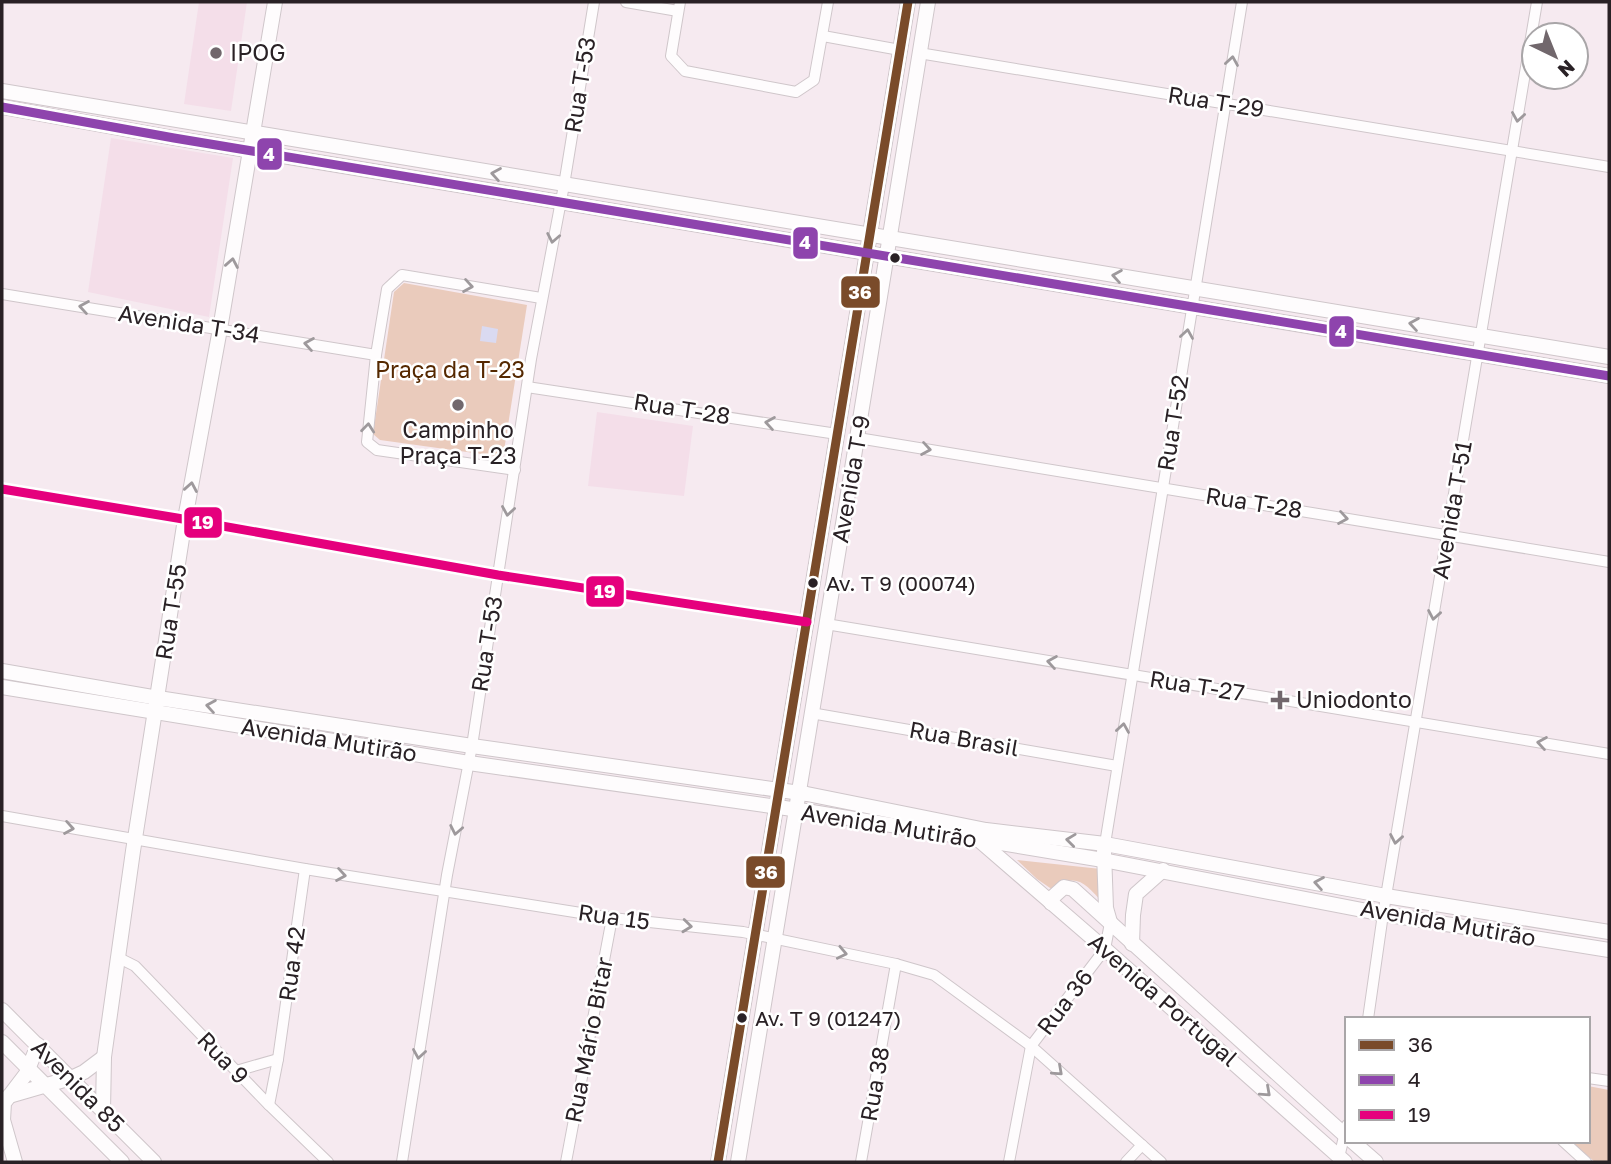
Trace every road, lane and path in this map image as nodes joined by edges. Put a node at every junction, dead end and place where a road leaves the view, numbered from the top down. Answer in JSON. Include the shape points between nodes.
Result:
{"nodes":[{"id":1,"x":275,"y":2,"type":"edge"},
{"id":2,"x":594,"y":2,"type":"edge"},
{"id":3,"x":626,"y":2,"type":"edge"},
{"id":4,"x":828,"y":2,"type":"edge"},
{"id":5,"x":908,"y":2,"type":"edge"},
{"id":6,"x":928,"y":2,"type":"edge"},
{"id":7,"x":1242,"y":2,"type":"edge"},
{"id":8,"x":1537,"y":2,"type":"edge"},
{"id":9,"x":679,"y":7,"type":"edge"},
{"id":10,"x":823,"y":36,"type":"junction"},
{"id":11,"x":900,"y":50,"type":"junction"},
{"id":12,"x":919,"y":53,"type":"junction"},
{"id":13,"x":2,"y":91,"type":"edge"},
{"id":14,"x":1226,"y":103,"type":"junction"},
{"id":15,"x":2,"y":107,"type":"edge"},
{"id":16,"x":254,"y":133,"type":"junction"},
{"id":17,"x":251,"y":149,"type":"junction"},
{"id":18,"x":1512,"y":151,"type":"junction"},
{"id":19,"x":1609,"y":167,"type":"edge"},
{"id":20,"x":564,"y":185,"type":"junction"},
{"id":21,"x":561,"y":202,"type":"junction"},
{"id":22,"x":870,"y":235,"type":"junction"},
{"id":23,"x":890,"y":238,"type":"junction"},
{"id":24,"x":867,"y":252,"type":"junction"},
{"id":25,"x":887,"y":256,"type":"junction"},
{"id":26,"x":1195,"y":288,"type":"junction"},
{"id":27,"x":2,"y":294,"type":"edge"},
{"id":28,"x":541,"y":298,"type":"junction"},
{"id":29,"x":1192,"y":307,"type":"junction"},
{"id":30,"x":220,"y":330,"type":"junction"},
{"id":31,"x":1481,"y":335,"type":"junction"},
{"id":32,"x":1478,"y":354,"type":"junction"},
{"id":33,"x":376,"y":355,"type":"junction"},
{"id":34,"x":1609,"y":357,"type":"edge"},
{"id":35,"x":1609,"y":376,"type":"edge"},
{"id":36,"x":527,"y":387,"type":"junction"},
{"id":37,"x":837,"y":434,"type":"junction"},
{"id":38,"x":858,"y":438,"type":"junction"},
{"id":39,"x":515,"y":470,"type":"junction"},
{"id":40,"x":1162,"y":488,"type":"junction"},
{"id":41,"x":2,"y":489,"type":"edge"},
{"id":42,"x":185,"y":519,"type":"junction"},
{"id":43,"x":1447,"y":535,"type":"junction"},
{"id":44,"x":1609,"y":562,"type":"edge"},
{"id":45,"x":498,"y":575,"type":"junction"},
{"id":46,"x":807,"y":622,"type":"junction"},
{"id":47,"x":826,"y":624,"type":"junction"},
{"id":48,"x":2,"y":671,"type":"edge"},
{"id":49,"x":1132,"y":675,"type":"junction"},
{"id":50,"x":2,"y":687,"type":"edge"},
{"id":51,"x":156,"y":705,"type":"junction"},
{"id":52,"x":811,"y":713,"type":"junction"},
{"id":53,"x":1416,"y":722,"type":"junction"},
{"id":54,"x":472,"y":746,"type":"junction"},
{"id":55,"x":1609,"y":754,"type":"edge"},
{"id":56,"x":469,"y":763,"type":"junction"},
{"id":57,"x":1117,"y":766,"type":"junction"},
{"id":58,"x":780,"y":790,"type":"junction"},
{"id":59,"x":797,"y":793,"type":"junction"},
{"id":60,"x":776,"y":808,"type":"junction"},
{"id":61,"x":794,"y":810,"type":"junction"},
{"id":62,"x":2,"y":816,"type":"edge"},
{"id":63,"x":135,"y":839,"type":"junction"},
{"id":64,"x":979,"y":840,"type":"junction"},
{"id":65,"x":1105,"y":844,"type":"junction"},
{"id":66,"x":1103,"y":860,"type":"junction"},
{"id":67,"x":306,"y":869,"type":"junction"},
{"id":68,"x":1163,"y":870,"type":"junction"},
{"id":69,"x":444,"y":891,"type":"junction"},
{"id":70,"x":1386,"y":896,"type":"junction"},
{"id":71,"x":1051,"y":903,"type":"junction"},
{"id":72,"x":1383,"y":914,"type":"junction"},
{"id":73,"x":612,"y":918,"type":"junction"},
{"id":74,"x":1110,"y":923,"type":"junction"},
{"id":75,"x":1609,"y":932,"type":"edge"},
{"id":76,"x":757,"y":935,"type":"junction"},
{"id":77,"x":775,"y":939,"type":"junction"},
{"id":78,"x":1132,"y":944,"type":"junction"},
{"id":79,"x":1105,"y":949,"type":"junction"},
{"id":80,"x":1609,"y":950,"type":"edge"},
{"id":81,"x":117,"y":957,"type":"junction"},
{"id":82,"x":896,"y":964,"type":"junction"},
{"id":83,"x":2,"y":1010,"type":"edge"},
{"id":84,"x":1368,"y":1017,"type":"edge"},
{"id":85,"x":2,"y":1042,"type":"edge"},
{"id":86,"x":38,"y":1045,"type":"junction"},
{"id":87,"x":1031,"y":1046,"type":"junction"},
{"id":88,"x":104,"y":1057,"type":"junction"},
{"id":89,"x":278,"y":1059,"type":"junction"},
{"id":90,"x":28,"y":1068,"type":"junction"},
{"id":91,"x":236,"y":1071,"type":"junction"},
{"id":92,"x":71,"y":1078,"type":"junction"},
{"id":93,"x":1590,"y":1078,"type":"edge"},
{"id":94,"x":1609,"y":1081,"type":"edge"},
{"id":95,"x":46,"y":1086,"type":"junction"},
{"id":96,"x":8,"y":1097,"type":"junction"},
{"id":97,"x":269,"y":1105,"type":"junction"},
{"id":98,"x":103,"y":1110,"type":"junction"},
{"id":99,"x":1345,"y":1133,"type":"edge"},
{"id":100,"x":1356,"y":1143,"type":"edge"},
{"id":101,"x":1565,"y":1143,"type":"edge"},
{"id":102,"x":1142,"y":1145,"type":"junction"},
{"id":103,"x":1342,"y":1160,"type":"edge"},
{"id":104,"x":15,"y":1162,"type":"edge"},
{"id":105,"x":122,"y":1162,"type":"edge"},
{"id":106,"x":154,"y":1162,"type":"edge"},
{"id":107,"x":328,"y":1162,"type":"edge"},
{"id":108,"x":402,"y":1162,"type":"edge"},
{"id":109,"x":566,"y":1162,"type":"edge"},
{"id":110,"x":718,"y":1162,"type":"edge"},
{"id":111,"x":738,"y":1162,"type":"edge"},
{"id":112,"x":861,"y":1162,"type":"edge"},
{"id":113,"x":1009,"y":1162,"type":"edge"},
{"id":114,"x":1126,"y":1162,"type":"edge"},
{"id":115,"x":1161,"y":1162,"type":"edge"},
{"id":116,"x":1376,"y":1162,"type":"edge"},
{"id":117,"x":1586,"y":1162,"type":"edge"}],
"edges":[{"from":1,"to":16,"type":"main road","name":"Rua T-55"},
{"from":2,"to":20,"type":"street","name":"Rua T-53"},
{"from":3,"to":9,"type":"street"},
{"from":4,"to":10,"type":"street"},
{"from":5,"to":11,"type":"main road","name":"Avenida T-9"},
{"from":6,"to":12,"type":"main road","name":"Avenida T-9"},
{"from":14,"to":7,"type":"street","name":"Rua T-52","one_way":true},
{"from":8,"to":18,"type":"street","name":"Avenida T-51","one_way":true},
{"from":9,"to":10,"type":"street","via":[[671,56],[685,71],[796,92],[814,80]]},
{"from":10,"to":11,"type":"street"},
{"from":11,"to":22,"type":"main road","name":"Avenida T-9"},
{"from":12,"to":14,"type":"street","name":"Rua T-29"},
{"from":12,"to":23,"type":"main road","name":"Avenida T-9"},
{"from":13,"to":16,"type":"main road"},
{"from":14,"to":18,"type":"street","name":"Rua T-29"},
{"from":14,"to":26,"type":"street","name":"Rua T-52"},
{"from":15,"to":17,"type":"main road"},
{"from":16,"to":17,"type":"main road","name":"Rua T-55"},
{"from":20,"to":16,"type":"main road","one_way":true},
{"from":17,"to":21,"type":"main road"},
{"from":30,"to":17,"type":"main road","name":"Rua T-55","one_way":true},
{"from":18,"to":19,"type":"street","name":"Rua T-29"},
{"from":18,"to":31,"type":"street","name":"Avenida T-51"},
{"from":20,"to":21,"type":"street","name":"Rua T-53"},
{"from":20,"to":22,"type":"main road"},
{"from":21,"to":24,"type":"main road"},
{"from":21,"to":28,"type":"street","name":"Rua T-53","one_way":true},
{"from":22,"to":23,"type":"main road"},
{"from":22,"to":24,"type":"main road","name":"Avenida T-9"},
{"from":23,"to":25,"type":"main road","name":"Avenida T-9"},
{"from":26,"to":23,"type":"main road","one_way":true},
{"from":24,"to":25,"type":"main road"},
{"from":24,"to":37,"type":"main road","name":"Avenida T-9"},
{"from":25,"to":29,"type":"main road"},
{"from":25,"to":38,"type":"main road","name":"Avenida T-9"},
{"from":26,"to":29,"type":"street","name":"Rua T-52"},
{"from":31,"to":26,"type":"main road","one_way":true},
{"from":30,"to":27,"type":"street","name":"Avenida T-34","one_way":true},
{"from":33,"to":28,"type":"street","one_way":true,"via":[[387,289],[402,275]]},
{"from":28,"to":36,"type":"street","name":"Rua T-53"},
{"from":29,"to":32,"type":"main road"},
{"from":40,"to":29,"type":"street","name":"Rua T-52","one_way":true},
{"from":33,"to":30,"type":"street","name":"Avenida T-34","one_way":true},
{"from":42,"to":30,"type":"main road","name":"Rua T-55","one_way":true},
{"from":31,"to":32,"type":"street","name":"Avenida T-51"},
{"from":31,"to":34,"type":"main road"},
{"from":32,"to":35,"type":"main road"},
{"from":32,"to":43,"type":"street","name":"Avenida T-51"},
{"from":39,"to":33,"type":"street","one_way":true,"via":[[377,450],[367,442]]},
{"from":37,"to":36,"type":"street","name":"Rua T-28","one_way":true},
{"from":36,"to":39,"type":"street","name":"Rua T-53"},
{"from":37,"to":46,"type":"main road","name":"Avenida T-9"},
{"from":38,"to":40,"type":"street","name":"Rua T-28","one_way":true},
{"from":38,"to":47,"type":"main road","name":"Avenida T-9"},
{"from":39,"to":45,"type":"street","name":"Rua T-53","one_way":true},
{"from":40,"to":43,"type":"street","name":"Rua T-28","one_way":true},
{"from":40,"to":49,"type":"street","name":"Rua T-52"},
{"from":41,"to":42,"type":"street"},
{"from":42,"to":45,"type":"street"},
{"from":42,"to":51,"type":"main road","name":"Rua T-55"},
{"from":43,"to":44,"type":"street","name":"Rua T-28"},
{"from":43,"to":53,"type":"street","name":"Avenida T-51","one_way":true},
{"from":45,"to":46,"type":"street"},
{"from":45,"to":54,"type":"street","name":"Rua T-53"},
{"from":46,"to":58,"type":"main road","name":"Avenida T-9"},
{"from":49,"to":47,"type":"street","name":"Rua T-27","one_way":true},
{"from":47,"to":52,"type":"main road","name":"Avenida T-9"},
{"from":48,"to":51,"type":"main road","name":"Avenida Mutirão"},
{"from":49,"to":53,"type":"street","name":"Rua T-27"},
{"from":57,"to":49,"type":"street","name":"Rua T-52","one_way":true},
{"from":50,"to":51,"type":"main road","name":"Avenida Mutirão"},
{"from":54,"to":51,"type":"main road","name":"Avenida Mutirão","one_way":true},
{"from":51,"to":56,"type":"main road","name":"Avenida Mutirão"},
{"from":51,"to":63,"type":"main road","name":"Rua T-55"},
{"from":52,"to":57,"type":"street","name":"Rua Brasil"},
{"from":52,"to":59,"type":"main road","name":"Avenida T-9"},
{"from":55,"to":53,"type":"street","name":"Rua T-27","one_way":true},
{"from":53,"to":70,"type":"street","name":"Avenida T-51","one_way":true},
{"from":54,"to":56,"type":"street","name":"Rua T-53"},
{"from":54,"to":58,"type":"main road","name":"Avenida Mutirão"},
{"from":56,"to":60,"type":"main road","name":"Avenida Mutirão"},
{"from":56,"to":69,"type":"street","name":"Rua T-53","one_way":true},
{"from":57,"to":65,"type":"street","name":"Rua T-52"},
{"from":58,"to":59,"type":"main road","name":"Avenida Mutirão"},
{"from":58,"to":60,"type":"main road","name":"Avenida T-9"},
{"from":59,"to":61,"type":"main road","name":"Avenida T-9"},
{"from":65,"to":59,"type":"main road","name":"Avenida Mutirão","one_way":true,"via":[[986,830]]},
{"from":60,"to":61,"type":"main road","name":"Avenida Mutirão"},
{"from":60,"to":76,"type":"main road","name":"Avenida T-9"},
{"from":61,"to":64,"type":"main road","name":"Avenida Mutirão"},
{"from":61,"to":77,"type":"main road","name":"Avenida T-9"},
{"from":62,"to":63,"type":"street","name":"Rua 15","one_way":true},
{"from":63,"to":67,"type":"street","name":"Rua 15"},
{"from":63,"to":81,"type":"main road","name":"Rua T-55"},
{"from":64,"to":66,"type":"main road","name":"Avenida Mutirão"},
{"from":64,"to":71,"type":"main road","name":"Avenida Portugal"},
{"from":65,"to":66,"type":"main road","name":"Rua 36"},
{"from":70,"to":65,"type":"main road","name":"Avenida Mutirão","one_way":true},
{"from":66,"to":68,"type":"main road","name":"Avenida Mutirão"},
{"from":66,"to":74,"type":"main road","name":"Rua 36"},
{"from":67,"to":69,"type":"street","name":"Rua 15","one_way":true},
{"from":67,"to":89,"type":"street","name":"Rua 42"},
{"from":68,"to":72,"type":"main road","name":"Avenida Mutirão"},
{"from":68,"to":78,"type":"main road","via":[[1136,894]]},
{"from":69,"to":73,"type":"street","name":"Rua 15"},
{"from":69,"to":108,"type":"street","name":"Rua T-53","one_way":true},
{"from":70,"to":72,"type":"street","name":"Avenida T-51"},
{"from":70,"to":75,"type":"main road","name":"Avenida Mutirão"},
{"from":71,"to":74,"type":"main road","name":"Avenida Portugal","via":[[1064,887],[1073,889]]},
{"from":71,"to":79,"type":"main road","name":"Avenida Portugal"},
{"from":72,"to":80,"type":"main road","name":"Avenida Mutirão"},
{"from":72,"to":84,"type":"street","name":"Avenida T-51"},
{"from":73,"to":76,"type":"street","name":"Rua 15","one_way":true},
{"from":73,"to":109,"type":"street","name":"Rua Mário Bitar"},
{"from":74,"to":78,"type":"main road","name":"Avenida Portugal"},
{"from":74,"to":79,"type":"street","name":"Rua 36"},
{"from":76,"to":77,"type":"street","name":"Rua 15"},
{"from":76,"to":110,"type":"main road","name":"Avenida T-9"},
{"from":77,"to":82,"type":"street","name":"Rua 15","one_way":true},
{"from":77,"to":111,"type":"main road","name":"Avenida T-9"},
{"from":78,"to":99,"type":"main road","name":"Avenida Portugal"},
{"from":79,"to":87,"type":"street","name":"Rua 36"},
{"from":79,"to":103,"type":"main road","name":"Avenida Portugal","one_way":true},
{"from":81,"to":88,"type":"main road","name":"Rua T-55"},
{"from":81,"to":91,"type":"street","name":"Rua 9","via":[[135,966]]},
{"from":82,"to":87,"type":"street","name":"Rua 15","via":[[934,975]]},
{"from":82,"to":112,"type":"street","name":"Rua 38"},
{"from":83,"to":86,"type":"main road","name":"Avenida 85"},
{"from":85,"to":90,"type":"main road","name":"Avenida 85"},
{"from":86,"to":90,"type":"main road"},
{"from":86,"to":92,"type":"main road","name":"Avenida 85"},
{"from":87,"to":102,"type":"street","name":"Rua 15","one_way":true},
{"from":87,"to":113,"type":"street","name":"Rua 36"},
{"from":88,"to":92,"type":"main road"},
{"from":88,"to":98,"type":"main road","name":"Rua T-55"},
{"from":89,"to":91,"type":"street"},
{"from":89,"to":97,"type":"street","name":"Rua 42"},
{"from":90,"to":95,"type":"main road","name":"Avenida 85"},
{"from":90,"to":96,"type":"main road"},
{"from":91,"to":97,"type":"street","name":"Rua 9"},
{"from":92,"to":95,"type":"main road"},
{"from":92,"to":98,"type":"main road","name":"Avenida 85"},
{"from":93,"to":94,"type":"street"},
{"from":95,"to":96,"type":"main road"},
{"from":95,"to":105,"type":"main road","name":"Avenida 85"},
{"from":96,"to":104,"type":"main road","via":[[4,1120]]},
{"from":97,"to":107,"type":"street","name":"Rua 9"},
{"from":98,"to":106,"type":"main road","name":"Avenida 85"},
{"from":100,"to":116,"type":"main road","name":"Avenida Portugal"},
{"from":101,"to":117,"type":"street"},
{"from":102,"to":114,"type":"street"},
{"from":102,"to":115,"type":"street","name":"Rua 15"}]}
